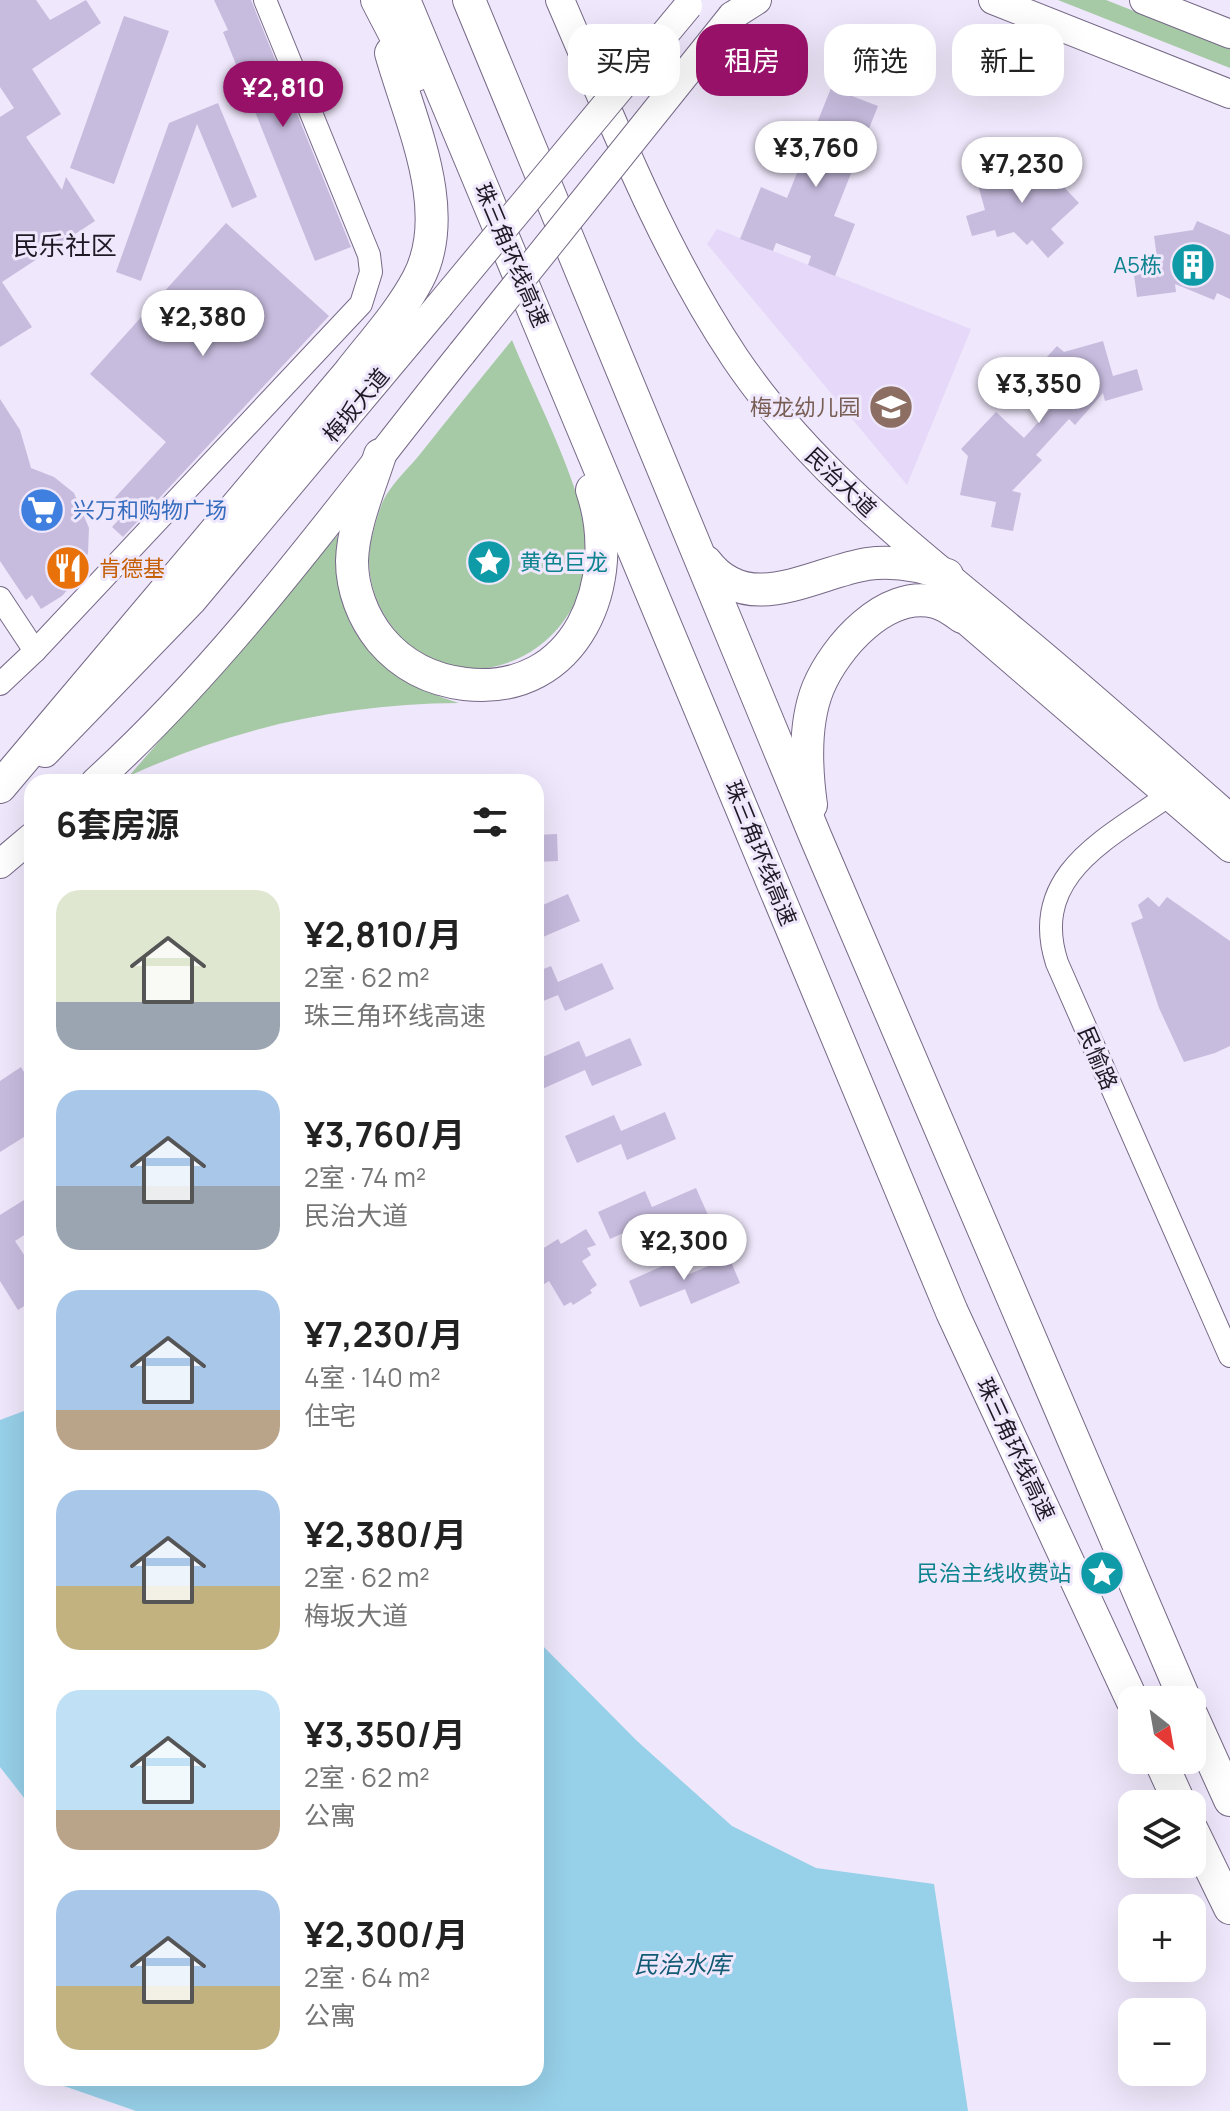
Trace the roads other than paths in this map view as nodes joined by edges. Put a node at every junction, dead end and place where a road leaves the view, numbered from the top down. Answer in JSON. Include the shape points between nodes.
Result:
{"nodes":[{"id":1,"x":265,"y":0,"type":"edge"},
{"id":2,"x":376,"y":0,"type":"edge"},
{"id":3,"x":404,"y":0,"type":"edge"},
{"id":4,"x":469,"y":0,"type":"edge"},
{"id":5,"x":560,"y":0,"type":"edge"},
{"id":6,"x":757,"y":0,"type":"edge"},
{"id":7,"x":993,"y":0,"type":"edge"},
{"id":8,"x":1144,"y":0,"type":"edge"},
{"id":9,"x":691,"y":3,"type":"edge"},
{"id":10,"x":739,"y":8,"type":"edge"},
{"id":11,"x":1230,"y":34,"type":"edge"},
{"id":12,"x":1230,"y":94,"type":"edge"},
{"id":13,"x":380,"y":455,"type":"junction"},
{"id":14,"x":698,"y":550,"type":"junction"},
{"id":15,"x":947,"y":575,"type":"junction"},
{"id":16,"x":0,"y":598,"type":"edge"},
{"id":17,"x":962,"y":617,"type":"joint"},
{"id":18,"x":35,"y":651,"type":"junction"},
{"id":19,"x":0,"y":684,"type":"edge"},
{"id":20,"x":103,"y":774,"type":"edge"},
{"id":21,"x":0,"y":790,"type":"edge"},
{"id":22,"x":1169,"y":795,"type":"junction"},
{"id":23,"x":1230,"y":818,"type":"edge"},
{"id":24,"x":816,"y":838,"type":"junction"},
{"id":25,"x":24,"y":844,"type":"edge"},
{"id":26,"x":1230,"y":848,"type":"edge"},
{"id":27,"x":0,"y":864,"type":"edge"},
{"id":28,"x":1230,"y":1356,"type":"edge"},
{"id":29,"x":1126,"y":1686,"type":"edge"},
{"id":30,"x":1179,"y":1686,"type":"edge"},
{"id":31,"x":1206,"y":1747,"type":"edge"},
{"id":32,"x":1230,"y":1800,"type":"edge"},
{"id":33,"x":1206,"y":1859,"type":"edge"},
{"id":34,"x":1230,"y":1908,"type":"edge"}],
"edges":[{"from":1,"to":18,"type":"street","via":[[369,255],[369,288],[361,304]]},
{"from":2,"to":13,"type":"highway","via":[[440,120],[599,511],[604,536],[600,587],[585,622],[564,650],[523,677],[476,685],[429,676],[389,649],[362,609],[352,563],[354,539]]},
{"from":2,"to":21,"type":"highway","via":[[432,209],[430,246],[419,276],[349,373]]},
{"from":3,"to":29,"type":"highway","name":"珠三角环线高速","via":[[952,1312]]},
{"from":4,"to":14,"type":"highway"},
{"from":5,"to":15,"type":"main road","name":"民治大道","via":[[653,215],[737,361],[808,452]]},
{"from":6,"to":10,"type":"main road"},
{"from":7,"to":12,"type":"main road"},
{"from":8,"to":11,"type":"main road"},
{"from":9,"to":21,"type":"main road","name":"梅坂大道","bridge":true,"via":[[192,601],[121,677]]},
{"from":10,"to":13,"type":"main road","bridge":true},
{"from":13,"to":20,"type":"main road","via":[[196,679]]},
{"from":14,"to":15,"type":"highway","via":[[723,580],[743,590],[768,591],[867,564],[900,562]]},
{"from":14,"to":24,"type":"highway"},
{"from":15,"to":23,"type":"main road","name":"民治大道"},
{"from":16,"to":18,"type":"street"},
{"from":17,"to":22,"type":"main road"},
{"from":17,"to":24,"type":"highway","via":[[936,602],[911,603],[865,625],[845,644],[818,689],[810,721],[808,771]]},
{"from":18,"to":19,"type":"street"},
{"from":22,"to":26,"type":"main road"},
{"from":22,"to":28,"type":"street","name":"民愉路","via":[[1072,867],[1057,892],[1050,935],[1057,963]]},
{"from":24,"to":30,"type":"highway"},
{"from":25,"to":27,"type":"main road"},
{"from":31,"to":32,"type":"highway"},
{"from":33,"to":34,"type":"highway"}]}
